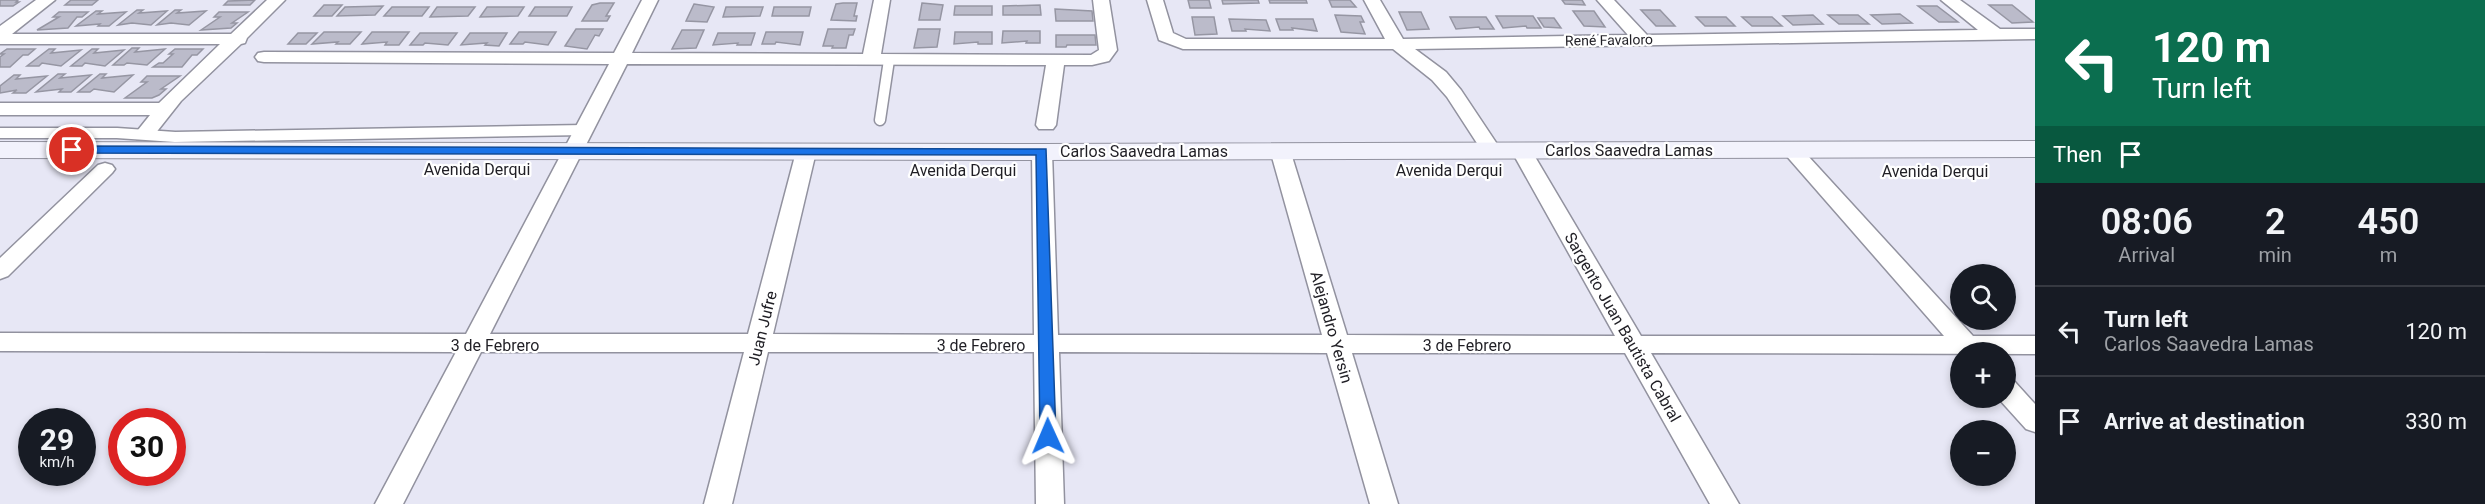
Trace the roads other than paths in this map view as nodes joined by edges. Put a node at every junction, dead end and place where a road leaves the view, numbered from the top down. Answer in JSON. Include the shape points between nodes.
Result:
{"nodes":[{"id":1,"x":47,"y":0,"type":"edge"},
{"id":2,"x":277,"y":0,"type":"edge"},
{"id":3,"x":650,"y":0,"type":"edge"},
{"id":4,"x":882,"y":0,"type":"edge"},
{"id":5,"x":1101,"y":0,"type":"edge"},
{"id":6,"x":1155,"y":0,"type":"edge"},
{"id":7,"x":1372,"y":0,"type":"edge"},
{"id":8,"x":1605,"y":0,"type":"edge"},
{"id":9,"x":1949,"y":0,"type":"edge"},
{"id":10,"x":0,"y":34,"type":"edge"},
{"id":11,"x":1995,"y":34,"type":"junction"},
{"id":12,"x":2035,"y":34,"type":"edge"},
{"id":13,"x":0,"y":39,"type":"edge"},
{"id":14,"x":239,"y":39,"type":"junction"},
{"id":15,"x":1642,"y":40,"type":"junction"},
{"id":16,"x":1397,"y":44,"type":"junction"},
{"id":17,"x":264,"y":57,"type":"dead end"},
{"id":18,"x":621,"y":59,"type":"junction"},
{"id":19,"x":880,"y":60,"type":"junction"},
{"id":20,"x":1056,"y":60,"type":"junction"},
{"id":21,"x":0,"y":109,"type":"edge"},
{"id":22,"x":165,"y":109,"type":"junction"},
{"id":23,"x":879,"y":120,"type":"dead end"},
{"id":24,"x":0,"y":133,"type":"edge"},
{"id":25,"x":144,"y":135,"type":"junction"},
{"id":26,"x":1043,"y":149,"type":"junction"},
{"id":27,"x":1791,"y":149,"type":"junction"},
{"id":28,"x":2035,"y":149,"type":"edge"},
{"id":29,"x":0,"y":150,"type":"edge"},
{"id":30,"x":574,"y":150,"type":"junction"},
{"id":31,"x":1491,"y":150,"type":"junction"},
{"id":32,"x":1283,"y":160,"type":"junction"},
{"id":33,"x":1527,"y":160,"type":"junction"},
{"id":34,"x":804,"y":161,"type":"junction"},
{"id":35,"x":0,"y":168,"type":"edge"},
{"id":36,"x":105,"y":169,"type":"junction"},
{"id":37,"x":1811,"y":171,"type":"junction"},
{"id":38,"x":2035,"y":171,"type":"edge"},
{"id":39,"x":0,"y":271,"type":"edge"},
{"id":40,"x":0,"y":342,"type":"edge"},
{"id":41,"x":1963,"y":342,"type":"edge"},
{"id":42,"x":472,"y":345,"type":"junction"},
{"id":43,"x":758,"y":345,"type":"junction"},
{"id":44,"x":1046,"y":345,"type":"junction"},
{"id":45,"x":1337,"y":345,"type":"junction"},
{"id":46,"x":1633,"y":345,"type":"junction"},
{"id":47,"x":2035,"y":345,"type":"edge"},
{"id":48,"x":2016,"y":346,"type":"edge"},
{"id":49,"x":1950,"y":349,"type":"edge"},
{"id":50,"x":2016,"y":400,"type":"edge"},
{"id":51,"x":2035,"y":422,"type":"edge"},
{"id":52,"x":389,"y":504,"type":"edge"},
{"id":53,"x":718,"y":504,"type":"edge"},
{"id":54,"x":1050,"y":504,"type":"edge"},
{"id":55,"x":1384,"y":504,"type":"edge"},
{"id":56,"x":1725,"y":504,"type":"edge"}],
"edges":[{"from":1,"to":10,"type":"street"},
{"from":2,"to":14,"type":"street"},
{"from":3,"to":18,"type":"street"},
{"from":4,"to":19,"type":"street"},
{"from":5,"to":20,"type":"street","via":[[1107,50],[1102,57]]},
{"from":6,"to":16,"type":"street","name":"René Favaloro","via":[[1165,36],[1183,44]]},
{"from":7,"to":16,"type":"street"},
{"from":8,"to":15,"type":"street"},
{"from":9,"to":11,"type":"street"},
{"from":11,"to":12,"type":"street","name":"René Favaloro"},
{"from":11,"to":15,"type":"street","name":"René Favaloro"},
{"from":13,"to":14,"type":"street"},
{"from":14,"to":22,"type":"street"},
{"from":15,"to":16,"type":"street","name":"René Favaloro"},
{"from":16,"to":31,"type":"street","via":[[1439,76]]},
{"from":17,"to":18,"type":"street"},
{"from":18,"to":19,"type":"street"},
{"from":18,"to":30,"type":"street"},
{"from":19,"to":20,"type":"street"},
{"from":19,"to":23,"type":"lane"},
{"from":20,"to":26,"type":"street"},
{"from":21,"to":22,"type":"street"},
{"from":22,"to":25,"type":"street"},
{"from":24,"to":25,"type":"lane"},
{"from":25,"to":30,"type":"lane"},
{"from":26,"to":32,"type":"main road","name":"Avenida Derqui"},
{"from":26,"to":34,"type":"main road","name":"Avenida Derqui"},
{"from":26,"to":44,"type":"street"},
{"from":27,"to":28,"type":"main road","name":"Carlos Saavedra Lamas"},
{"from":27,"to":33,"type":"main road","name":"Carlos Saavedra Lamas"},
{"from":27,"to":37,"type":"street"},
{"from":29,"to":30,"type":"main road"},
{"from":30,"to":34,"type":"main road","name":"Avenida Derqui"},
{"from":30,"to":36,"type":"main road","name":"Avenida Derqui"},
{"from":30,"to":42,"type":"street"},
{"from":31,"to":32,"type":"main road","name":"Carlos Saavedra Lamas"},
{"from":31,"to":33,"type":"main road","name":"Carlos Saavedra Lamas"},
{"from":32,"to":33,"type":"main road","name":"Avenida Derqui"},
{"from":32,"to":45,"type":"street","name":"Alejandro Yersin"},
{"from":33,"to":37,"type":"main road","name":"Avenida Derqui"},
{"from":33,"to":46,"type":"street","name":"Sargento Juan Bautista Cabral"},
{"from":34,"to":43,"type":"street","name":"Juan Jufre"},
{"from":35,"to":36,"type":"main road","name":"Avenida Derqui"},
{"from":36,"to":39,"type":"street"},
{"from":37,"to":38,"type":"main road","name":"Avenida Derqui"},
{"from":37,"to":41,"type":"street"},
{"from":40,"to":42,"type":"street","name":"3 de Febrero"},
{"from":42,"to":43,"type":"street","name":"3 de Febrero"},
{"from":42,"to":52,"type":"street"},
{"from":43,"to":44,"type":"street","name":"3 de Febrero"},
{"from":43,"to":53,"type":"street","name":"Juan Jufre"},
{"from":44,"to":45,"type":"street","name":"3 de Febrero"},
{"from":44,"to":54,"type":"street"},
{"from":45,"to":46,"type":"street","name":"3 de Febrero"},
{"from":45,"to":55,"type":"street","name":"Alejandro Yersin"},
{"from":46,"to":49,"type":"street","name":"3 de Febrero"},
{"from":46,"to":56,"type":"street","name":"Sargento Juan Bautista Cabral"},
{"from":47,"to":48,"type":"street","name":"3 de Febrero"},
{"from":50,"to":51,"type":"street"}]}
